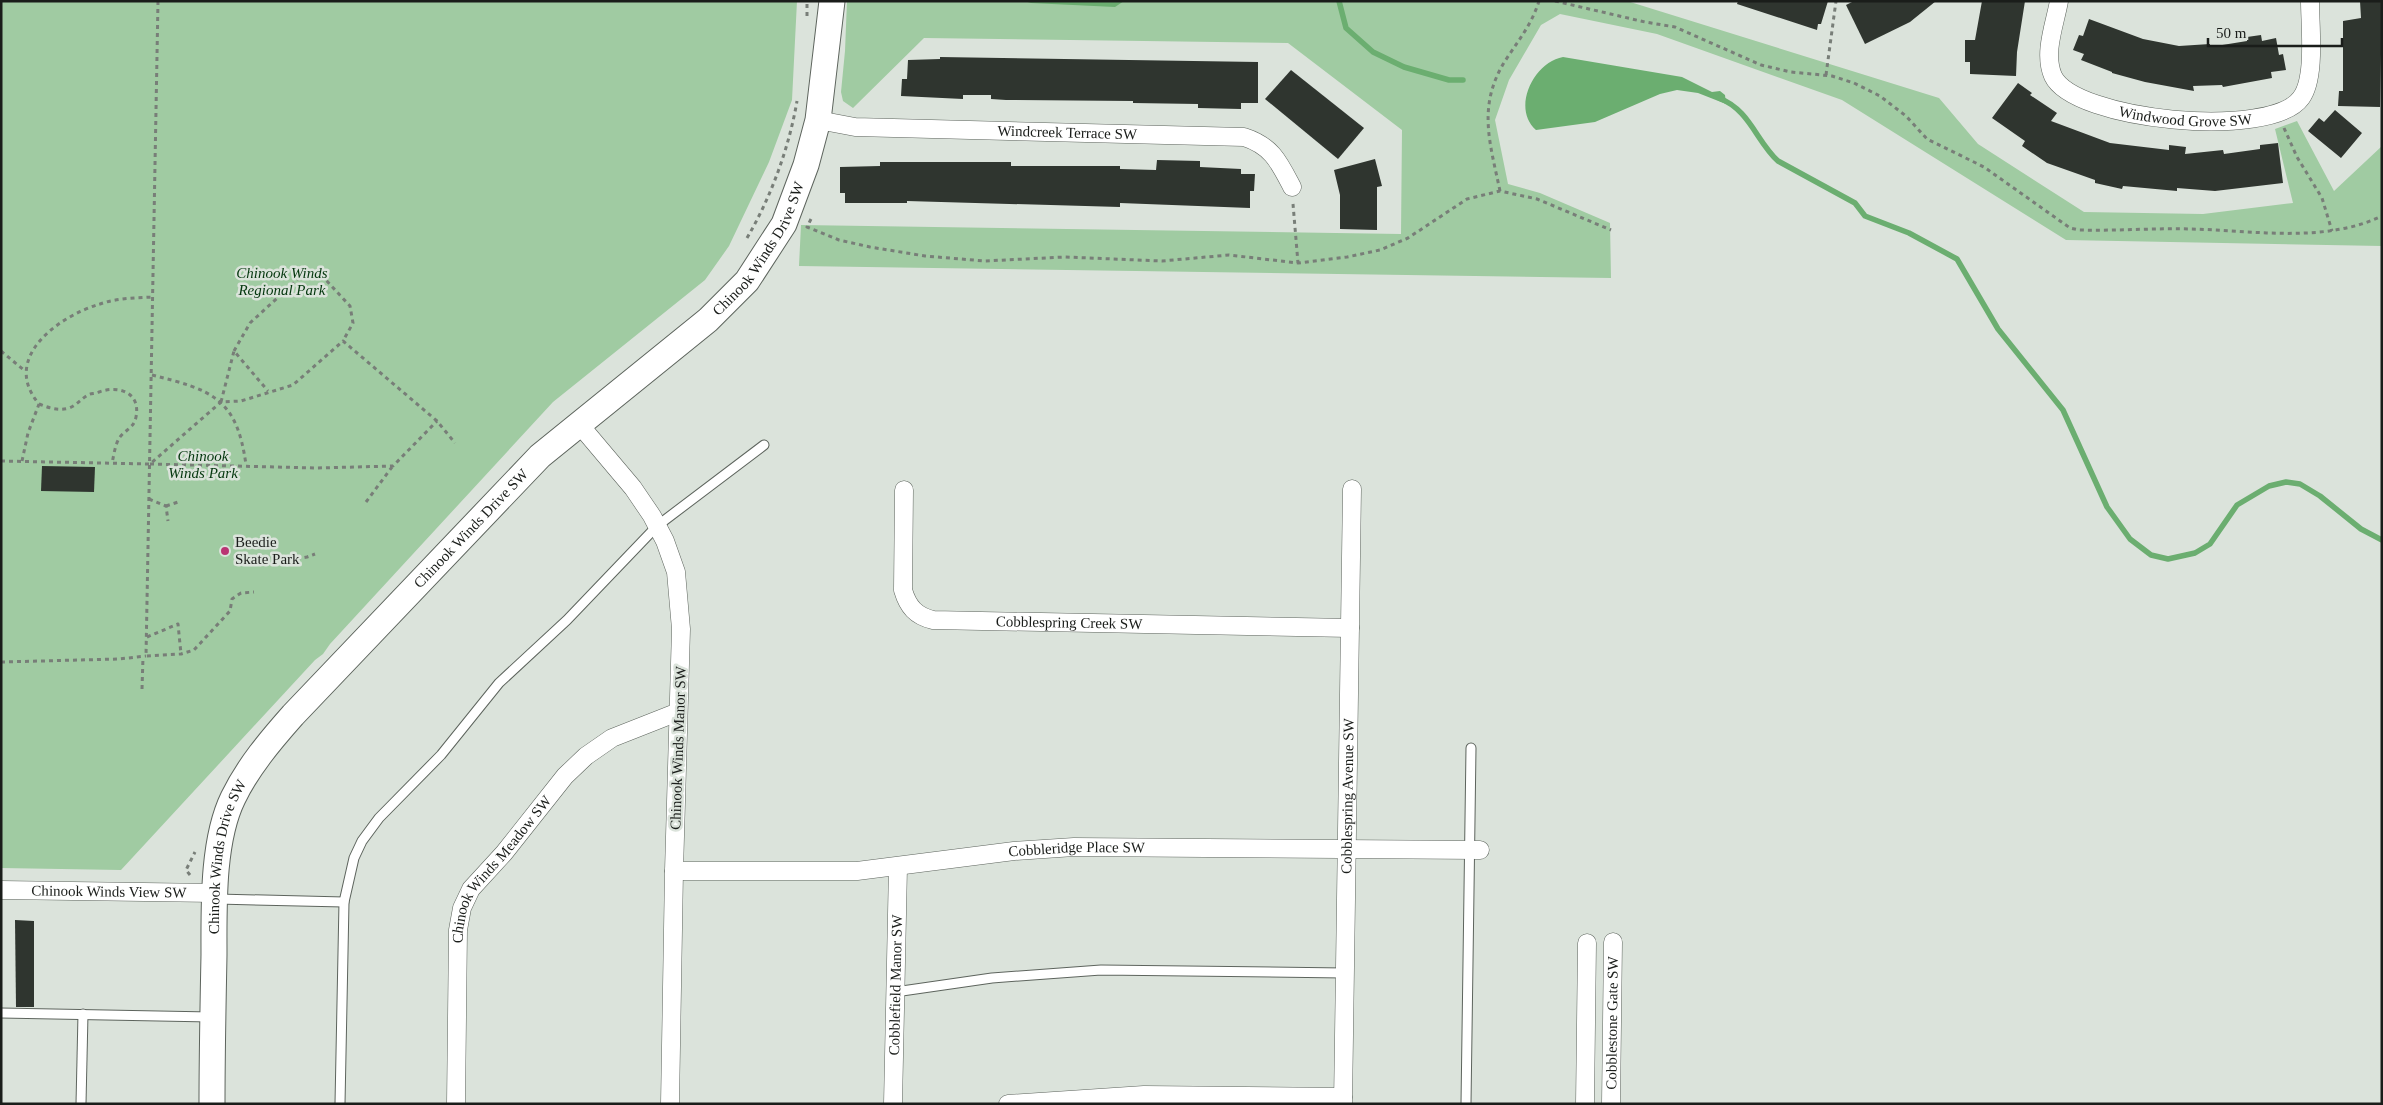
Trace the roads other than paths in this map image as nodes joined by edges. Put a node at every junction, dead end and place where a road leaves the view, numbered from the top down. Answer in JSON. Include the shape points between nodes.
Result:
{"nodes":[{"id":1,"x":832,"y":1,"type":"edge"},
{"id":2,"x":2059,"y":1,"type":"edge"},
{"id":3,"x":2310,"y":1,"type":"edge"},
{"id":4,"x":818,"y":120,"type":"junction"},
{"id":5,"x":1292,"y":187,"type":"road end"},
{"id":6,"x":579,"y":424,"type":"junction"},
{"id":7,"x":764,"y":444,"type":"dead end"},
{"id":8,"x":1352,"y":489,"type":"dead end"},
{"id":9,"x":904,"y":490,"type":"dead end"},
{"id":10,"x":657,"y":526,"type":"junction"},
{"id":11,"x":1350,"y":628,"type":"junction"},
{"id":12,"x":678,"y":712,"type":"junction"},
{"id":13,"x":1471,"y":748,"type":"dead end"},
{"id":14,"x":1346,"y":849,"type":"junction"},
{"id":15,"x":1475,"y":850,"type":"junction"},
{"id":16,"x":898,"y":867,"type":"junction"},
{"id":17,"x":674,"y":870,"type":"junction"},
{"id":18,"x":1,"y":890,"type":"edge"},
{"id":19,"x":215,"y":896,"type":"junction"},
{"id":20,"x":344,"y":902,"type":"junction"},
{"id":21,"x":1613,"y":942,"type":"dead end"},
{"id":22,"x":1587,"y":943,"type":"dead end"},
{"id":23,"x":1344,"y":973,"type":"junction"},
{"id":24,"x":895,"y":992,"type":"junction"},
{"id":25,"x":1,"y":1013,"type":"edge"},
{"id":26,"x":83,"y":1014,"type":"junction"},
{"id":27,"x":213,"y":1017,"type":"junction"},
{"id":28,"x":1343,"y":1100,"type":"edge"},
{"id":29,"x":81,"y":1104,"type":"edge"},
{"id":30,"x":212,"y":1104,"type":"edge"},
{"id":31,"x":340,"y":1104,"type":"edge"},
{"id":32,"x":456,"y":1104,"type":"edge"},
{"id":33,"x":670,"y":1104,"type":"edge"},
{"id":34,"x":893,"y":1104,"type":"edge"},
{"id":35,"x":1008,"y":1104,"type":"edge"},
{"id":36,"x":1466,"y":1104,"type":"edge"},
{"id":37,"x":1585,"y":1104,"type":"edge"},
{"id":38,"x":1611,"y":1104,"type":"edge"}],
"edges":[{"from":1,"to":4,"type":"street","name":"Chinook Winds Drive SW"},
{"from":2,"to":3,"type":"street","name":"Windwood Grove SW","via":[[2049,54],[2053,75],[2063,89],[2119,110],[2184,121],[2258,117],[2300,100],[2308,86]]},
{"from":4,"to":5,"type":"street","name":"Windcreek Terrace SW","via":[[855,127],[1244,137],[1260,142],[1276,158]]},
{"from":4,"to":6,"type":"street","name":"Chinook Winds Drive SW","via":[[806,165],[784,224],[748,281],[708,320]]},
{"from":6,"to":10,"type":"street","name":"Chinook Winds Manor SW","via":[[633,488]]},
{"from":6,"to":19,"type":"street","name":"Chinook Winds Drive SW","via":[[540,456],[292,714],[263,749],[232,800],[218,853]]},
{"from":7,"to":10,"type":"lane"},
{"from":8,"to":11,"type":"street","name":"Cobblespring Avenue SW"},
{"from":9,"to":11,"type":"street","name":"Cobblespring Creek SW","via":[[903,590],[906,601],[920,617],[933,620]]},
{"from":10,"to":12,"type":"street","name":"Chinook Winds Manor SW","via":[[677,580],[681,629]]},
{"from":10,"to":20,"type":"lane","via":[[567,620],[499,683],[441,755],[379,818],[354,858]]},
{"from":11,"to":14,"type":"street","name":"Cobblespring Avenue SW"},
{"from":12,"to":17,"type":"street","name":"Chinook Winds Manor SW"},
{"from":12,"to":32,"type":"street","name":"Chinook Winds Meadow SW","via":[[612,738],[586,756],[565,776],[471,889],[462,908],[458,930]]},
{"from":13,"to":15,"type":"lane"},
{"from":14,"to":15,"type":"street","name":"Cobbleridge Place SW"},
{"from":14,"to":16,"type":"street","name":"Cobbleridge Place SW","via":[[1074,847],[1014,851]]},
{"from":14,"to":23,"type":"street","name":"Cobblespring Avenue SW"},
{"from":15,"to":36,"type":"lane"},
{"from":16,"to":17,"type":"street","name":"Cobbleridge Place SW","via":[[857,871]]},
{"from":16,"to":24,"type":"street","name":"Cobblefield Manor SW"},
{"from":17,"to":33,"type":"street","name":"Chinook Winds Manor SW"},
{"from":18,"to":19,"type":"street","name":"Chinook Winds View SW"},
{"from":19,"to":20,"type":"lane"},
{"from":19,"to":27,"type":"street","name":"Chinook Winds Drive SW"},
{"from":20,"to":31,"type":"lane"},
{"from":21,"to":38,"type":"street","name":"Cobblestone Gate SW"},
{"from":22,"to":37,"type":"street","name":"Cobblestone Gate SW"},
{"from":23,"to":24,"type":"lane","via":[[1101,970],[992,978]]},
{"from":23,"to":28,"type":"street","name":"Cobblespring Avenue SW"},
{"from":24,"to":34,"type":"street","name":"Cobblefield Manor SW"},
{"from":25,"to":26,"type":"lane"},
{"from":26,"to":27,"type":"lane"},
{"from":26,"to":29,"type":"lane"},
{"from":27,"to":30,"type":"street","name":"Chinook Winds Drive SW"},
{"from":28,"to":35,"type":"street","via":[[1144,1095]]}]}
